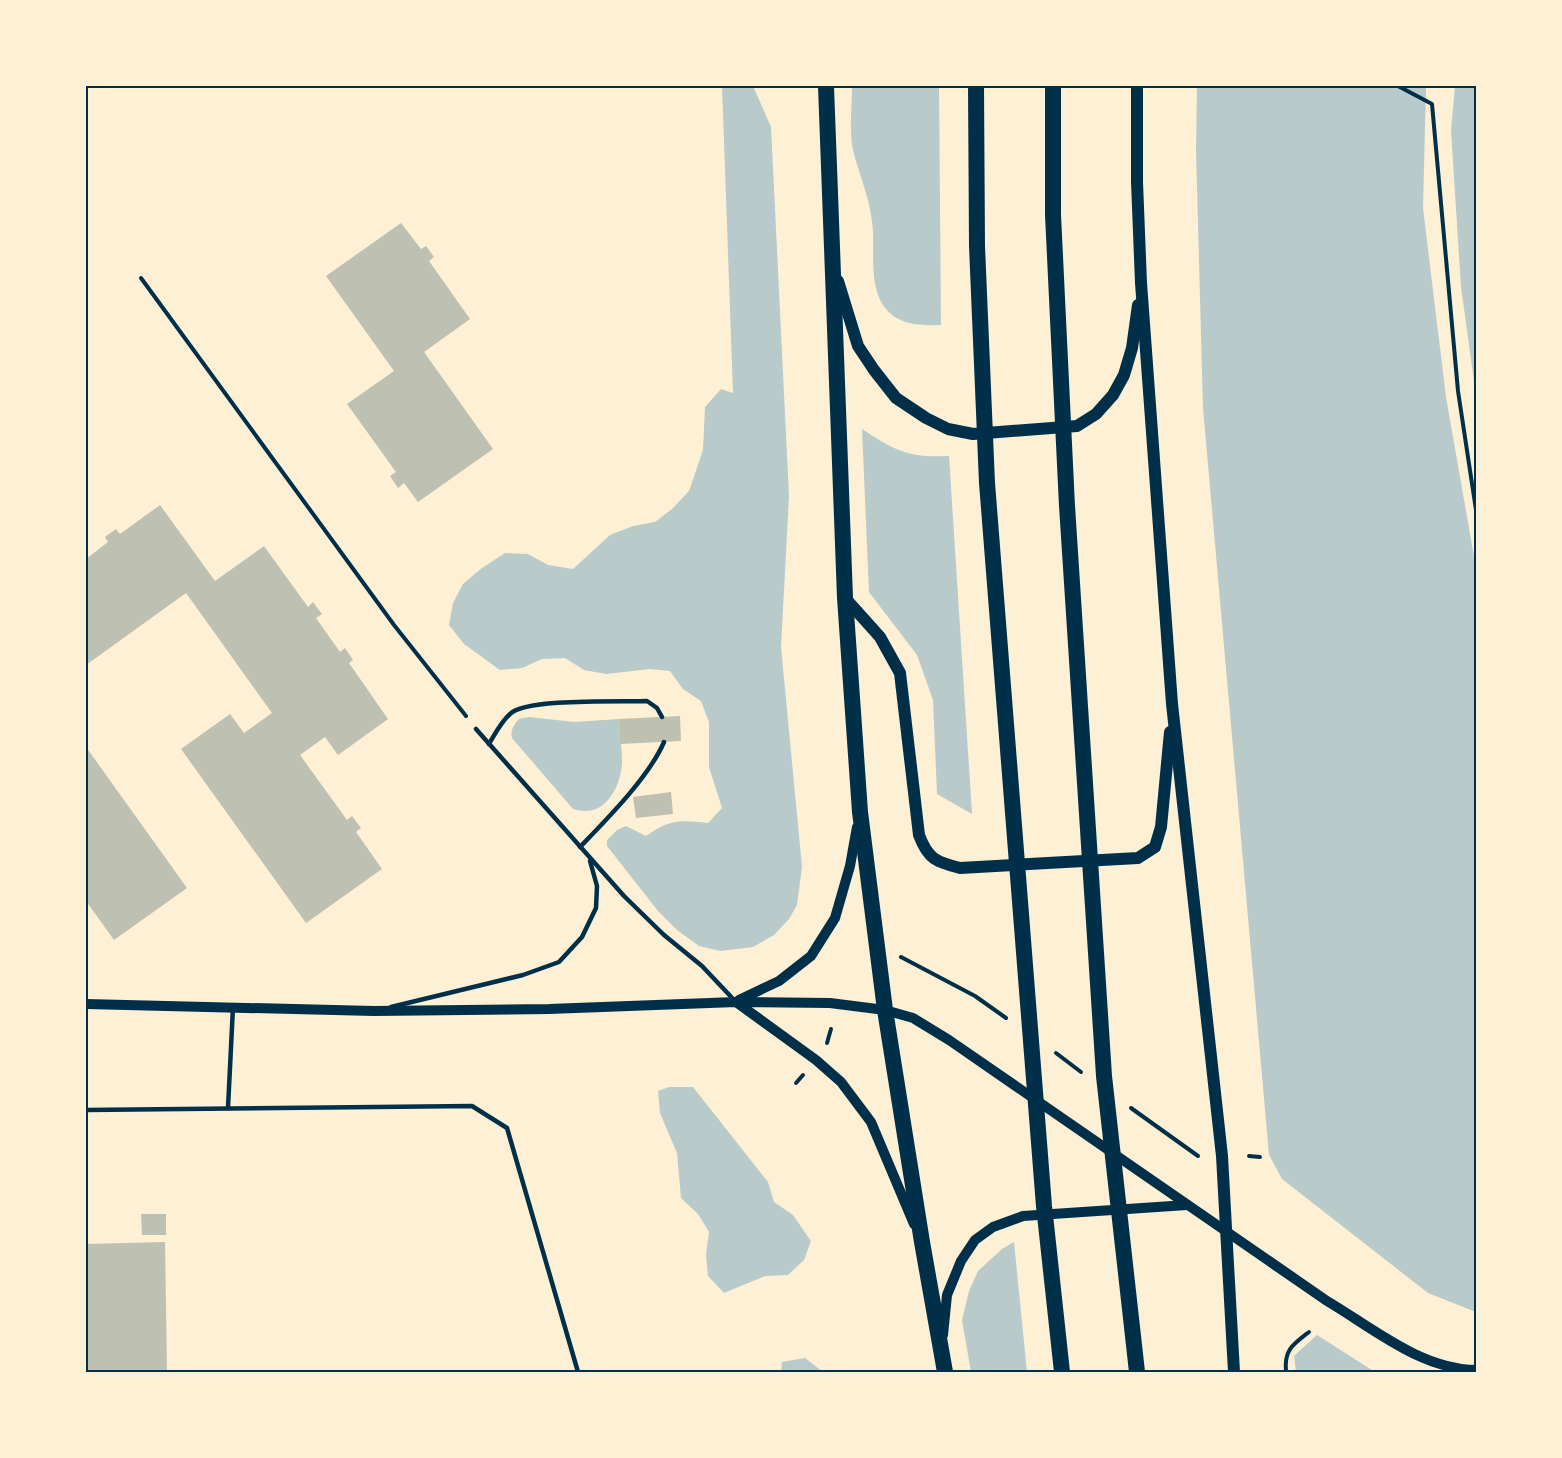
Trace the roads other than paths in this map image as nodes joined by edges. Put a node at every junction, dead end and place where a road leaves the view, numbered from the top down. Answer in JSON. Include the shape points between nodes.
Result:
{"nodes":[{"id":1,"x":826,"y":86,"type":"edge"},
{"id":2,"x":976,"y":86,"type":"edge"},
{"id":3,"x":1053,"y":86,"type":"edge"},
{"id":4,"x":1137,"y":86,"type":"edge"},
{"id":5,"x":832,"y":263,"type":"junction"},
{"id":6,"x":1141,"y":283,"type":"junction"},
{"id":7,"x":845,"y":598,"type":"junction"},
{"id":8,"x":1172,"y":704,"type":"junction"},
{"id":9,"x":662,"y":717,"type":"dead end"},
{"id":10,"x":476,"y":729,"type":"road end"},
{"id":11,"x":664,"y":742,"type":"dead end"},
{"id":12,"x":489,"y":744,"type":"junction"},
{"id":13,"x":860,"y":812,"type":"junction"},
{"id":14,"x":580,"y":847,"type":"junction"},
{"id":15,"x":589,"y":859,"type":"junction"},
{"id":16,"x":736,"y":1002,"type":"junction"},
{"id":17,"x":86,"y":1004,"type":"edge"},
{"id":18,"x":233,"y":1008,"type":"junction"},
{"id":19,"x":885,"y":1010,"type":"junction"},
{"id":20,"x":374,"y":1011,"type":"junction"},
{"id":21,"x":228,"y":1108,"type":"junction"},
{"id":22,"x":86,"y":1110,"type":"edge"},
{"id":23,"x":1187,"y":1205,"type":"junction"},
{"id":24,"x":1227,"y":1233,"type":"junction"},
{"id":25,"x":922,"y":1242,"type":"junction"},
{"id":26,"x":942,"y":1355,"type":"junction"},
{"id":27,"x":1476,"y":1370,"type":"edge"},
{"id":28,"x":578,"y":1372,"type":"edge"},
{"id":29,"x":945,"y":1372,"type":"edge"},
{"id":30,"x":1062,"y":1372,"type":"edge"},
{"id":31,"x":1137,"y":1372,"type":"edge"},
{"id":32,"x":1234,"y":1372,"type":"edge"}],
"edges":[{"from":1,"to":5,"type":"highway"},
{"from":2,"to":30,"type":"highway","via":[[977,246],[987,483],[1044,1206]]},
{"from":3,"to":31,"type":"highway","via":[[1053,215],[1067,518],[1104,1076]]},
{"from":4,"to":6,"type":"main road"},
{"from":5,"to":6,"type":"main road","via":[[858,346],[896,398],[948,429],[973,434],[1077,426],[1096,414],[1124,375]]},
{"from":5,"to":7,"type":"highway"},
{"from":6,"to":8,"type":"main road"},
{"from":7,"to":8,"type":"main road","via":[[880,637],[900,673],[919,835],[925,851],[938,862],[960,868],[1138,858],[1155,847],[1161,827]]},
{"from":7,"to":13,"type":"highway"},
{"from":8,"to":24,"type":"main road"},
{"from":9,"to":12,"type":"lane","via":[[647,701],[525,706],[511,712]]},
{"from":10,"to":12,"type":"lane"},
{"from":11,"to":14,"type":"lane","via":[[658,756],[610,816]]},
{"from":12,"to":14,"type":"lane"},
{"from":13,"to":16,"type":"street","via":[[835,918],[812,956],[779,981]]},
{"from":13,"to":19,"type":"highway"},
{"from":14,"to":15,"type":"lane"},
{"from":15,"to":16,"type":"lane"},
{"from":15,"to":20,"type":"lane","via":[[597,886],[596,908],[582,937],[559,962],[523,975]]},
{"from":16,"to":19,"type":"street","via":[[830,1003]]},
{"from":16,"to":20,"type":"street"},
{"from":16,"to":25,"type":"street","via":[[841,1082],[871,1122]]},
{"from":17,"to":18,"type":"street"},
{"from":18,"to":20,"type":"street"},
{"from":18,"to":21,"type":"lane"},
{"from":19,"to":23,"type":"street","via":[[913,1018],[949,1040]]},
{"from":19,"to":25,"type":"highway"},
{"from":21,"to":22,"type":"lane"},
{"from":21,"to":28,"type":"lane","via":[[472,1106],[507,1128]]},
{"from":23,"to":24,"type":"street"},
{"from":23,"to":26,"type":"street","via":[[1023,1216],[993,1227],[975,1240],[947,1296]]},
{"from":24,"to":27,"type":"street","via":[[1387,1339],[1446,1366]]},
{"from":24,"to":32,"type":"main road"},
{"from":25,"to":26,"type":"highway"},
{"from":26,"to":29,"type":"highway"}]}
